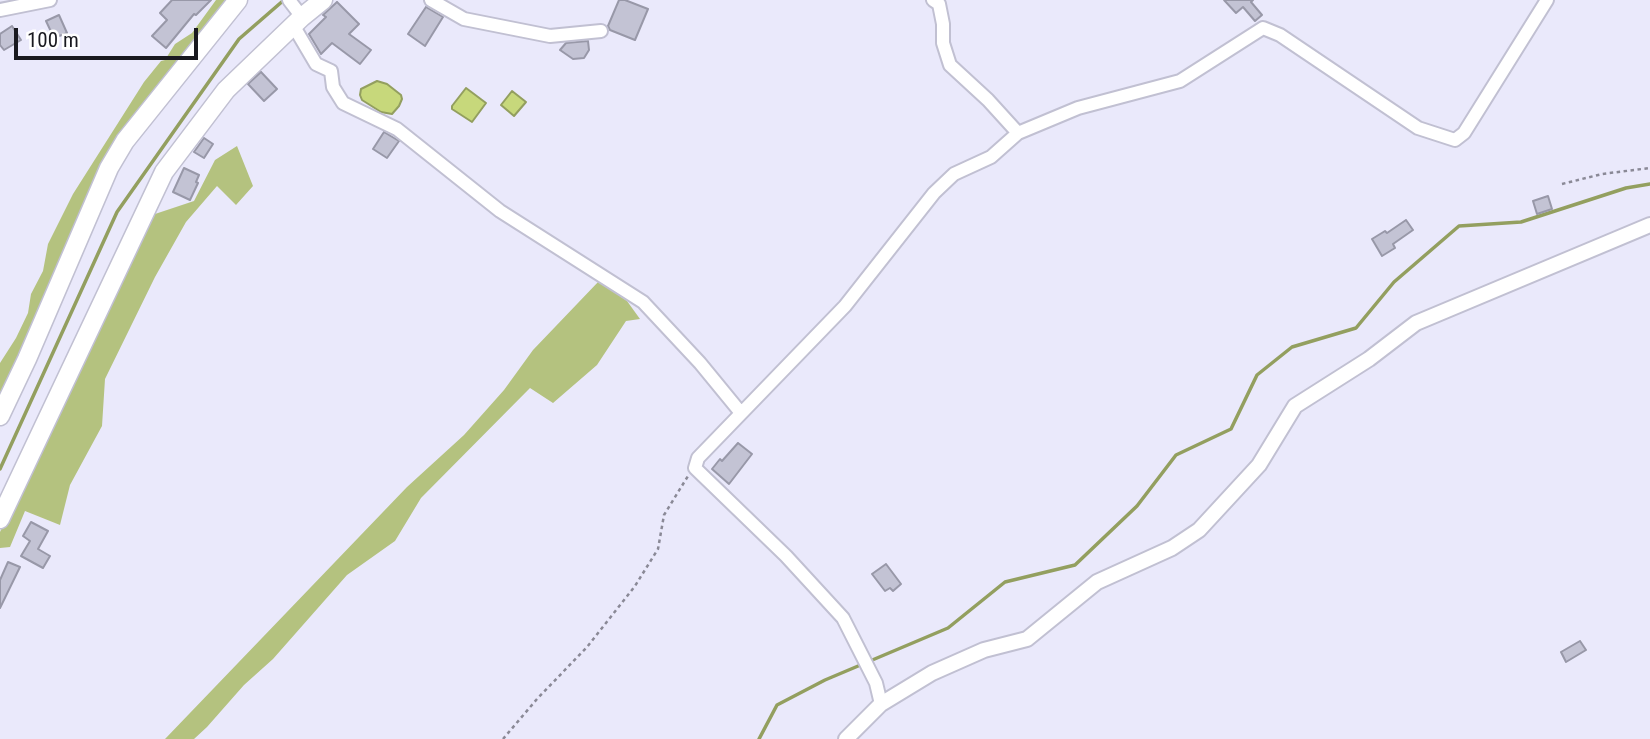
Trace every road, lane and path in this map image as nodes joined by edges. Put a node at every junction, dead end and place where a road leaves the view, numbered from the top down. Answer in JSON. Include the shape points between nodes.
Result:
{"nodes":[{"id":1,"x":50,"y":0,"type":"edge"},
{"id":2,"x":238,"y":0,"type":"edge"},
{"id":3,"x":289,"y":0,"type":"edge"},
{"id":4,"x":323,"y":0,"type":"edge"},
{"id":5,"x":431,"y":0,"type":"edge"},
{"id":6,"x":933,"y":0,"type":"edge"},
{"id":7,"x":1547,"y":0,"type":"edge"},
{"id":8,"x":0,"y":10,"type":"edge"},
{"id":9,"x":297,"y":21,"type":"junction"},
{"id":10,"x":601,"y":31,"type":"dead end"},
{"id":11,"x":1018,"y":133,"type":"junction"},
{"id":12,"x":1650,"y":168,"type":"edge"},
{"id":13,"x":1562,"y":184,"type":"dead end"},
{"id":14,"x":1650,"y":225,"type":"edge"},
{"id":15,"x":741,"y":413,"type":"junction"},
{"id":16,"x":0,"y":416,"type":"edge"},
{"id":17,"x":698,"y":458,"type":"junction"},
{"id":18,"x":0,"y":519,"type":"edge"},
{"id":19,"x":881,"y":704,"type":"junction"},
{"id":20,"x":503,"y":739,"type":"edge"},
{"id":21,"x":846,"y":739,"type":"edge"}],
"edges":[{"from":1,"to":8,"type":"street"},
{"from":2,"to":16,"type":"main road","via":[[125,141],[109,168]]},
{"from":3,"to":9,"type":"street"},
{"from":4,"to":9,"type":"main road"},
{"from":5,"to":10,"type":"street","via":[[464,19],[550,36]]},
{"from":6,"to":11,"type":"street","via":[[939,4],[950,65]]},
{"from":7,"to":11,"type":"street","via":[[1455,141],[1418,128],[1263,28],[1180,81],[1077,108]]},
{"from":9,"to":15,"type":"street","via":[[316,64],[331,71],[333,87],[343,103],[397,129],[500,211],[643,302]]},
{"from":9,"to":18,"type":"main road","via":[[226,90],[164,172]]},
{"from":11,"to":15,"type":"street","via":[[991,157],[954,174],[934,193],[845,306]]},
{"from":12,"to":13,"type":"path"},
{"from":14,"to":19,"type":"street","via":[[1416,323],[1295,406],[1259,465],[1199,530],[1172,548],[1097,582],[1027,639],[984,650],[932,673]]},
{"from":15,"to":17,"type":"street"},
{"from":17,"to":19,"type":"street","via":[[695,468],[844,618],[876,682]]},
{"from":17,"to":20,"type":"path","via":[[664,515],[658,549],[635,586],[587,647]]},
{"from":19,"to":21,"type":"street"}]}
